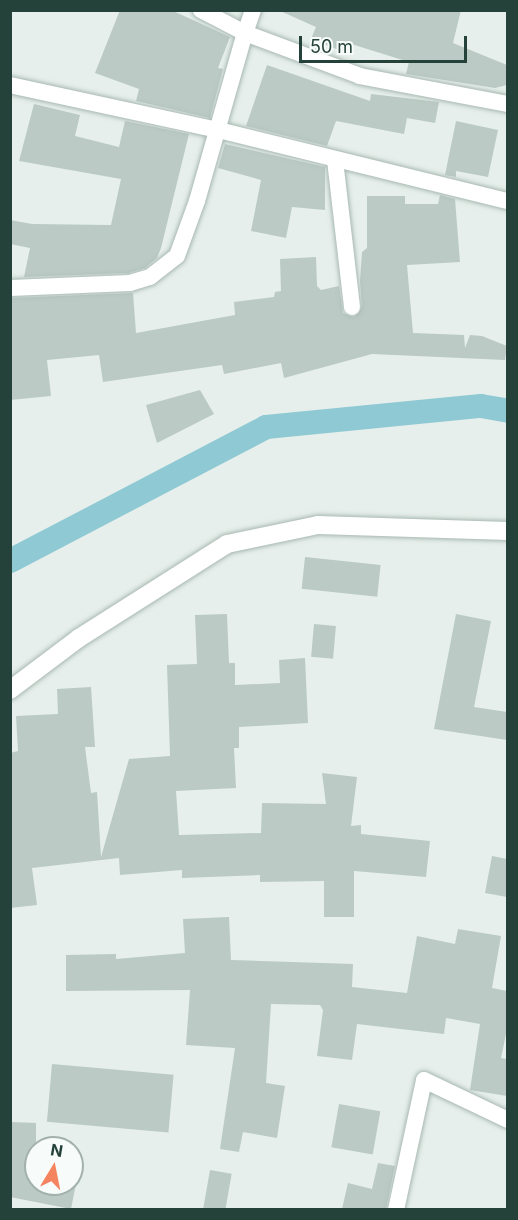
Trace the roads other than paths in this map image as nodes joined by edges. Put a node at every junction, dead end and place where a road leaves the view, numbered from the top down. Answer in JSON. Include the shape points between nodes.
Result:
{"nodes":[{"id":1,"x":201,"y":10,"type":"edge"},
{"id":2,"x":253,"y":10,"type":"edge"},
{"id":3,"x":245,"y":33,"type":"junction"},
{"id":4,"x":10,"y":85,"type":"edge"},
{"id":5,"x":507,"y":104,"type":"edge"},
{"id":6,"x":218,"y":130,"type":"junction"},
{"id":7,"x":335,"y":160,"type":"junction"},
{"id":8,"x":507,"y":201,"type":"edge"},
{"id":9,"x":10,"y":288,"type":"edge"},
{"id":10,"x":352,"y":308,"type":"dead end"},
{"id":11,"x":507,"y":531,"type":"edge"},
{"id":12,"x":10,"y":690,"type":"edge"},
{"id":13,"x":507,"y":1120,"type":"edge"},
{"id":14,"x":396,"y":1209,"type":"edge"}],
"edges":[{"from":1,"to":3,"type":"street"},
{"from":2,"to":3,"type":"street"},
{"from":3,"to":5,"type":"street","via":[[360,76]]},
{"from":3,"to":6,"type":"street"},
{"from":4,"to":6,"type":"street"},
{"from":6,"to":7,"type":"street"},
{"from":6,"to":9,"type":"street","via":[[186,238],[166,268],[130,283]]},
{"from":7,"to":8,"type":"street"},
{"from":7,"to":10,"type":"street"},
{"from":11,"to":12,"type":"street","via":[[318,525],[227,544],[78,638]]},
{"from":13,"to":14,"type":"street","via":[[424,1080]]}]}
